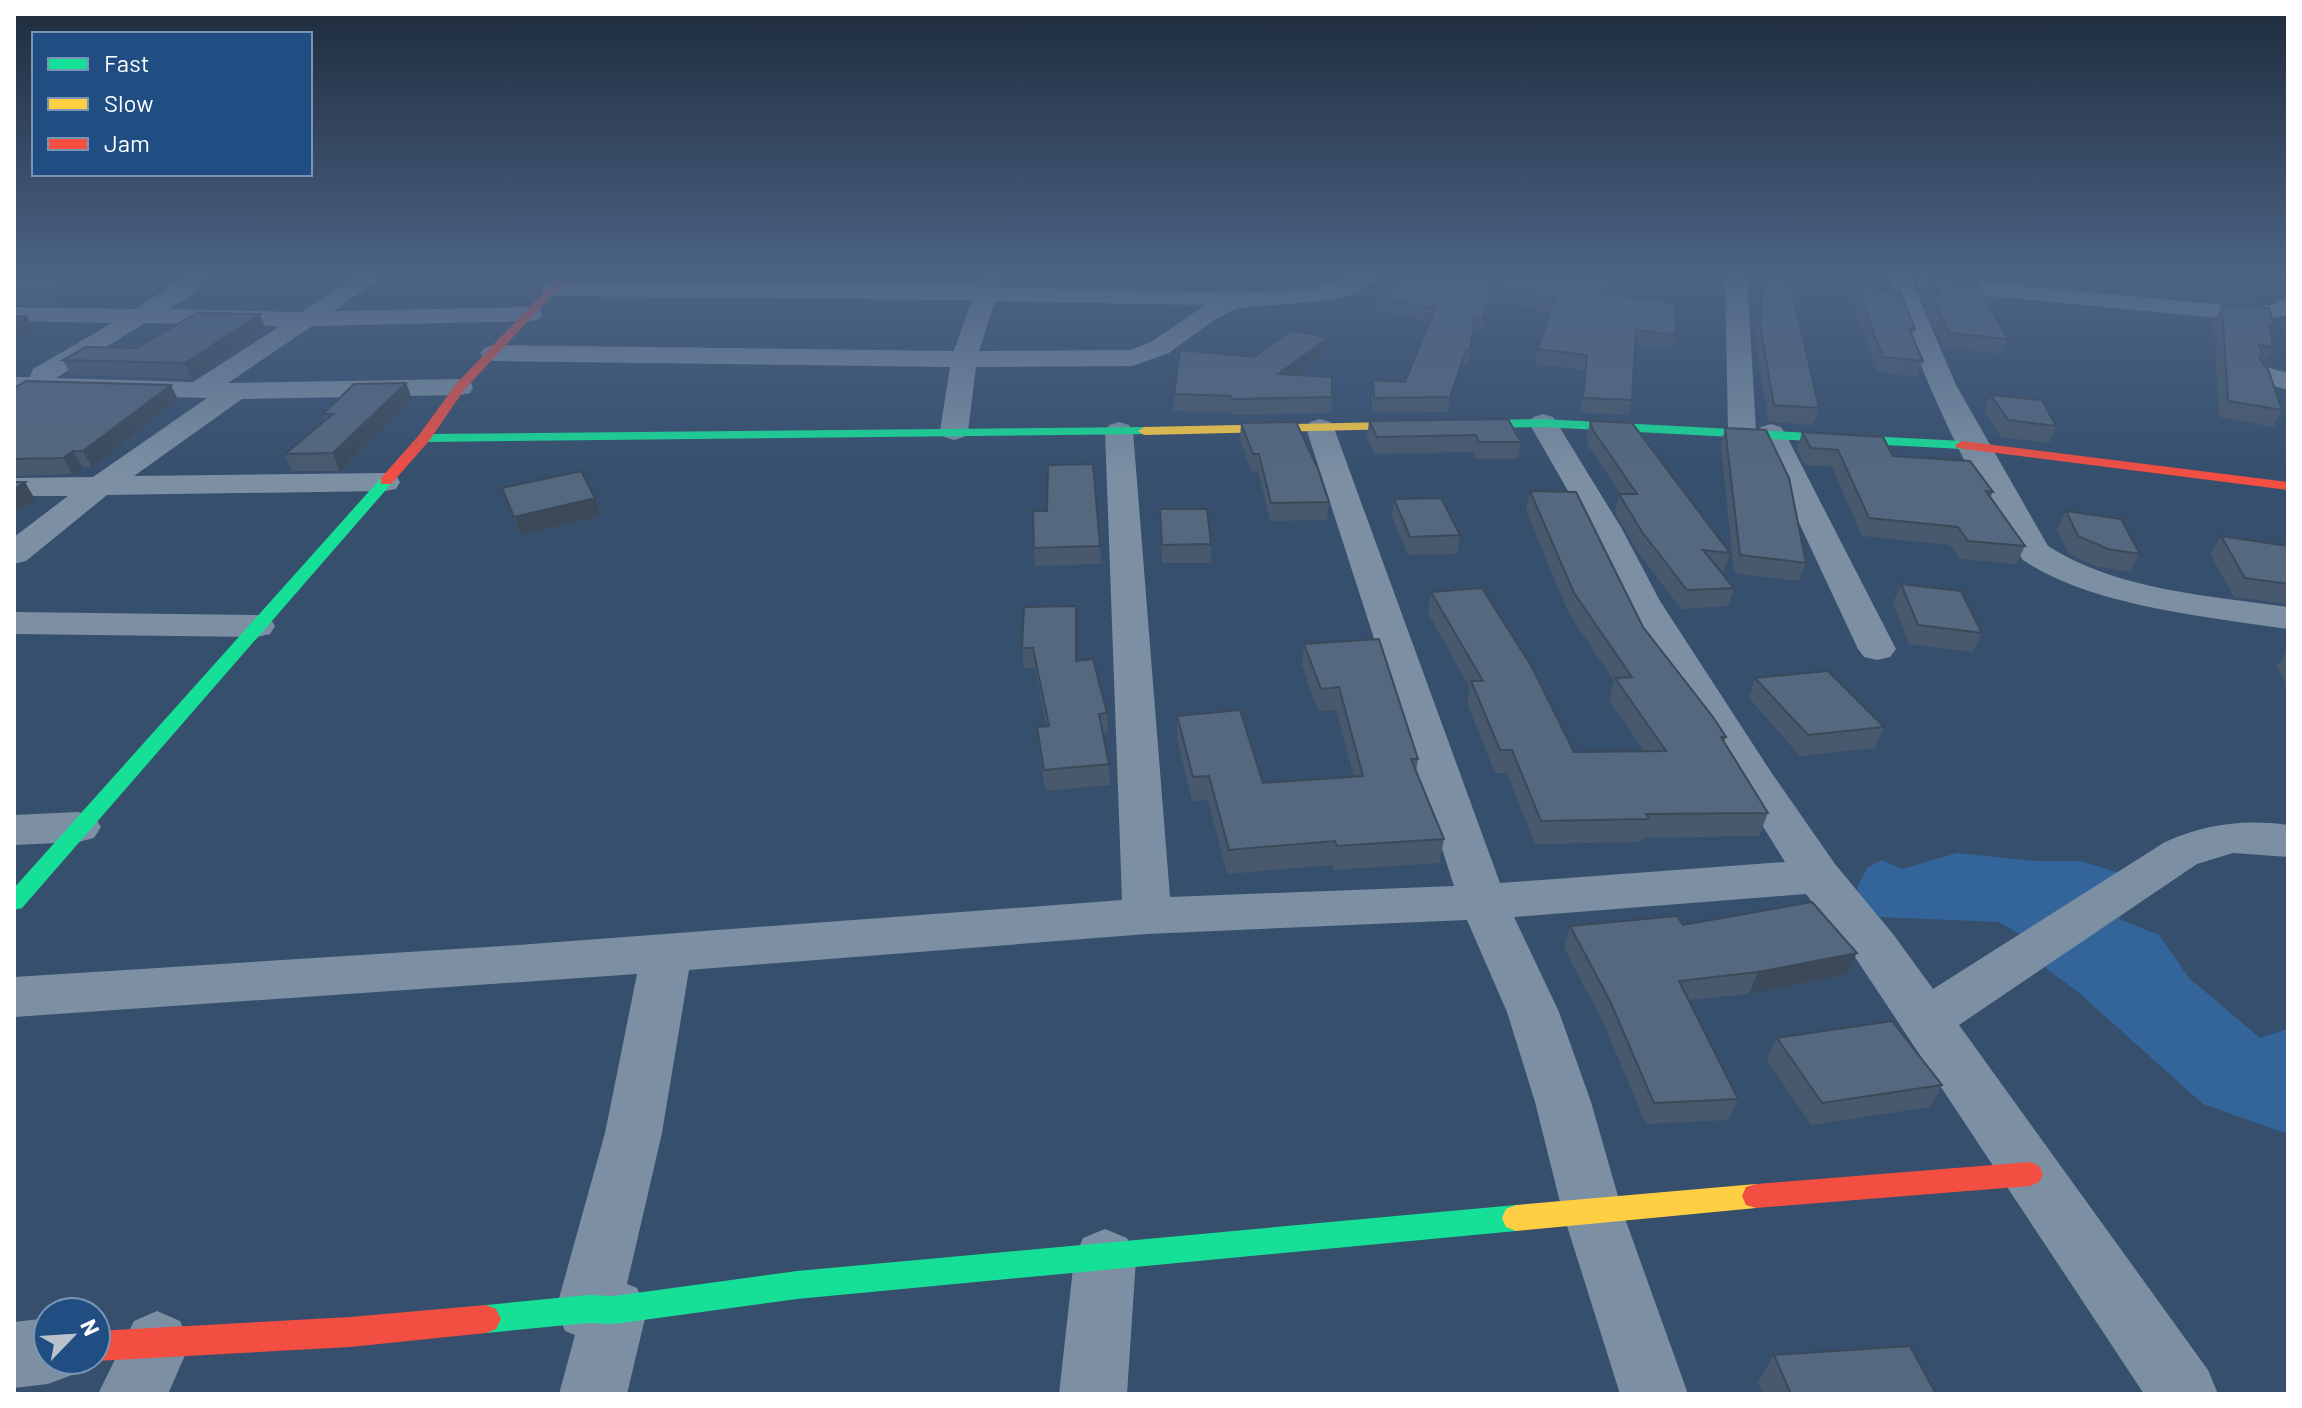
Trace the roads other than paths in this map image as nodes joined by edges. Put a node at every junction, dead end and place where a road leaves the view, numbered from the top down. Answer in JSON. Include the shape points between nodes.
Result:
{"nodes":[{"id":1,"x":96,"y":343,"type":"edge"},
{"id":2,"x":272,"y":343,"type":"edge"},
{"id":3,"x":503,"y":343,"type":"edge"},
{"id":4,"x":969,"y":343,"type":"edge"},
{"id":5,"x":1168,"y":343,"type":"edge"},
{"id":6,"x":1744,"y":343,"type":"edge"},
{"id":7,"x":1924,"y":343,"type":"edge"},
{"id":8,"x":493,"y":353,"type":"junction"},
{"id":9,"x":964,"y":359,"type":"junction"},
{"id":10,"x":460,"y":387,"type":"junction"},
{"id":11,"x":18,"y":388,"type":"edge"},
{"id":12,"x":202,"y":388,"type":"junction"},
{"id":13,"x":236,"y":391,"type":"junction"},
{"id":14,"x":1543,"y":423,"type":"junction"},
{"id":15,"x":1320,"y":428,"type":"junction"},
{"id":16,"x":954,"y":431,"type":"junction"},
{"id":17,"x":1119,"y":431,"type":"junction"},
{"id":18,"x":1756,"y":432,"type":"junction"},
{"id":19,"x":424,"y":438,"type":"junction"},
{"id":20,"x":1972,"y":446,"type":"junction"},
{"id":21,"x":385,"y":482,"type":"junction"},
{"id":22,"x":2286,"y":486,"type":"edge"},
{"id":23,"x":14,"y":487,"type":"edge"},
{"id":24,"x":98,"y":487,"type":"junction"},
{"id":25,"x":14,"y":554,"type":"edge"},
{"id":26,"x":2288,"y":618,"type":"edge"},
{"id":27,"x":14,"y":623,"type":"edge"},
{"id":28,"x":257,"y":626,"type":"junction"},
{"id":29,"x":1877,"y":649,"type":"dead end"},
{"id":30,"x":78,"y":827,"type":"junction"},
{"id":31,"x":14,"y":830,"type":"edge"},
{"id":32,"x":2288,"y":841,"type":"edge"},
{"id":33,"x":1818,"y":876,"type":"junction"},
{"id":34,"x":14,"y":902,"type":"edge"},
{"id":35,"x":1483,"y":902,"type":"junction"},
{"id":36,"x":1147,"y":916,"type":"junction"},
{"id":37,"x":666,"y":953,"type":"junction"},
{"id":38,"x":14,"y":997,"type":"edge"},
{"id":39,"x":1926,"y":1020,"type":"junction"},
{"id":40,"x":2030,"y":1174,"type":"junction"},
{"id":41,"x":1592,"y":1210,"type":"junction"},
{"id":42,"x":1105,"y":1259,"type":"junction"},
{"id":43,"x":601,"y":1310,"type":"junction"},
{"id":44,"x":128,"y":1361,"type":"edge"},
{"id":45,"x":593,"y":1394,"type":"edge"},
{"id":46,"x":1093,"y":1394,"type":"edge"},
{"id":47,"x":1654,"y":1394,"type":"edge"},
{"id":48,"x":2184,"y":1394,"type":"edge"}],
"edges":[{"from":1,"to":11,"type":"street"},
{"from":2,"to":12,"type":"street"},
{"from":3,"to":8,"type":"street"},
{"from":4,"to":9,"type":"street"},
{"from":5,"to":9,"type":"street","via":[[1132,358]]},
{"from":6,"to":18,"type":"street"},
{"from":7,"to":20,"type":"street"},
{"from":8,"to":9,"type":"street"},
{"from":8,"to":10,"type":"street"},
{"from":9,"to":16,"type":"street"},
{"from":10,"to":13,"type":"street"},
{"from":10,"to":19,"type":"street"},
{"from":11,"to":12,"type":"street"},
{"from":12,"to":13,"type":"street"},
{"from":13,"to":24,"type":"street"},
{"from":14,"to":15,"type":"street"},
{"from":14,"to":18,"type":"street"},
{"from":14,"to":33,"type":"street","via":[[1642,601]]},
{"from":15,"to":17,"type":"street"},
{"from":15,"to":35,"type":"street"},
{"from":16,"to":17,"type":"street"},
{"from":16,"to":19,"type":"street"},
{"from":17,"to":36,"type":"street"},
{"from":18,"to":20,"type":"street"},
{"from":18,"to":29,"type":"street"},
{"from":19,"to":21,"type":"street"},
{"from":20,"to":22,"type":"street"},
{"from":20,"to":26,"type":"street","via":[[2035,553],[2057,569],[2106,584]]},
{"from":21,"to":24,"type":"street"},
{"from":21,"to":28,"type":"street"},
{"from":23,"to":24,"type":"street"},
{"from":24,"to":25,"type":"street"},
{"from":27,"to":28,"type":"street"},
{"from":28,"to":30,"type":"street"},
{"from":30,"to":31,"type":"street"},
{"from":30,"to":34,"type":"street"},
{"from":32,"to":39,"type":"street","via":[[2228,836],[2181,853]]},
{"from":33,"to":35,"type":"street"},
{"from":33,"to":39,"type":"street"},
{"from":35,"to":36,"type":"street"},
{"from":35,"to":41,"type":"street","via":[[1533,1012]]},
{"from":36,"to":37,"type":"street"},
{"from":37,"to":38,"type":"street"},
{"from":37,"to":43,"type":"street","via":[[651,1055],[610,1237]]},
{"from":39,"to":40,"type":"street"},
{"from":40,"to":41,"type":"street"},
{"from":40,"to":48,"type":"street"},
{"from":41,"to":42,"type":"street"},
{"from":41,"to":47,"type":"street"},
{"from":42,"to":43,"type":"street","via":[[797,1285]]},
{"from":42,"to":46,"type":"street"},
{"from":43,"to":44,"type":"street","via":[[350,1332]]},
{"from":43,"to":45,"type":"street"}]}
